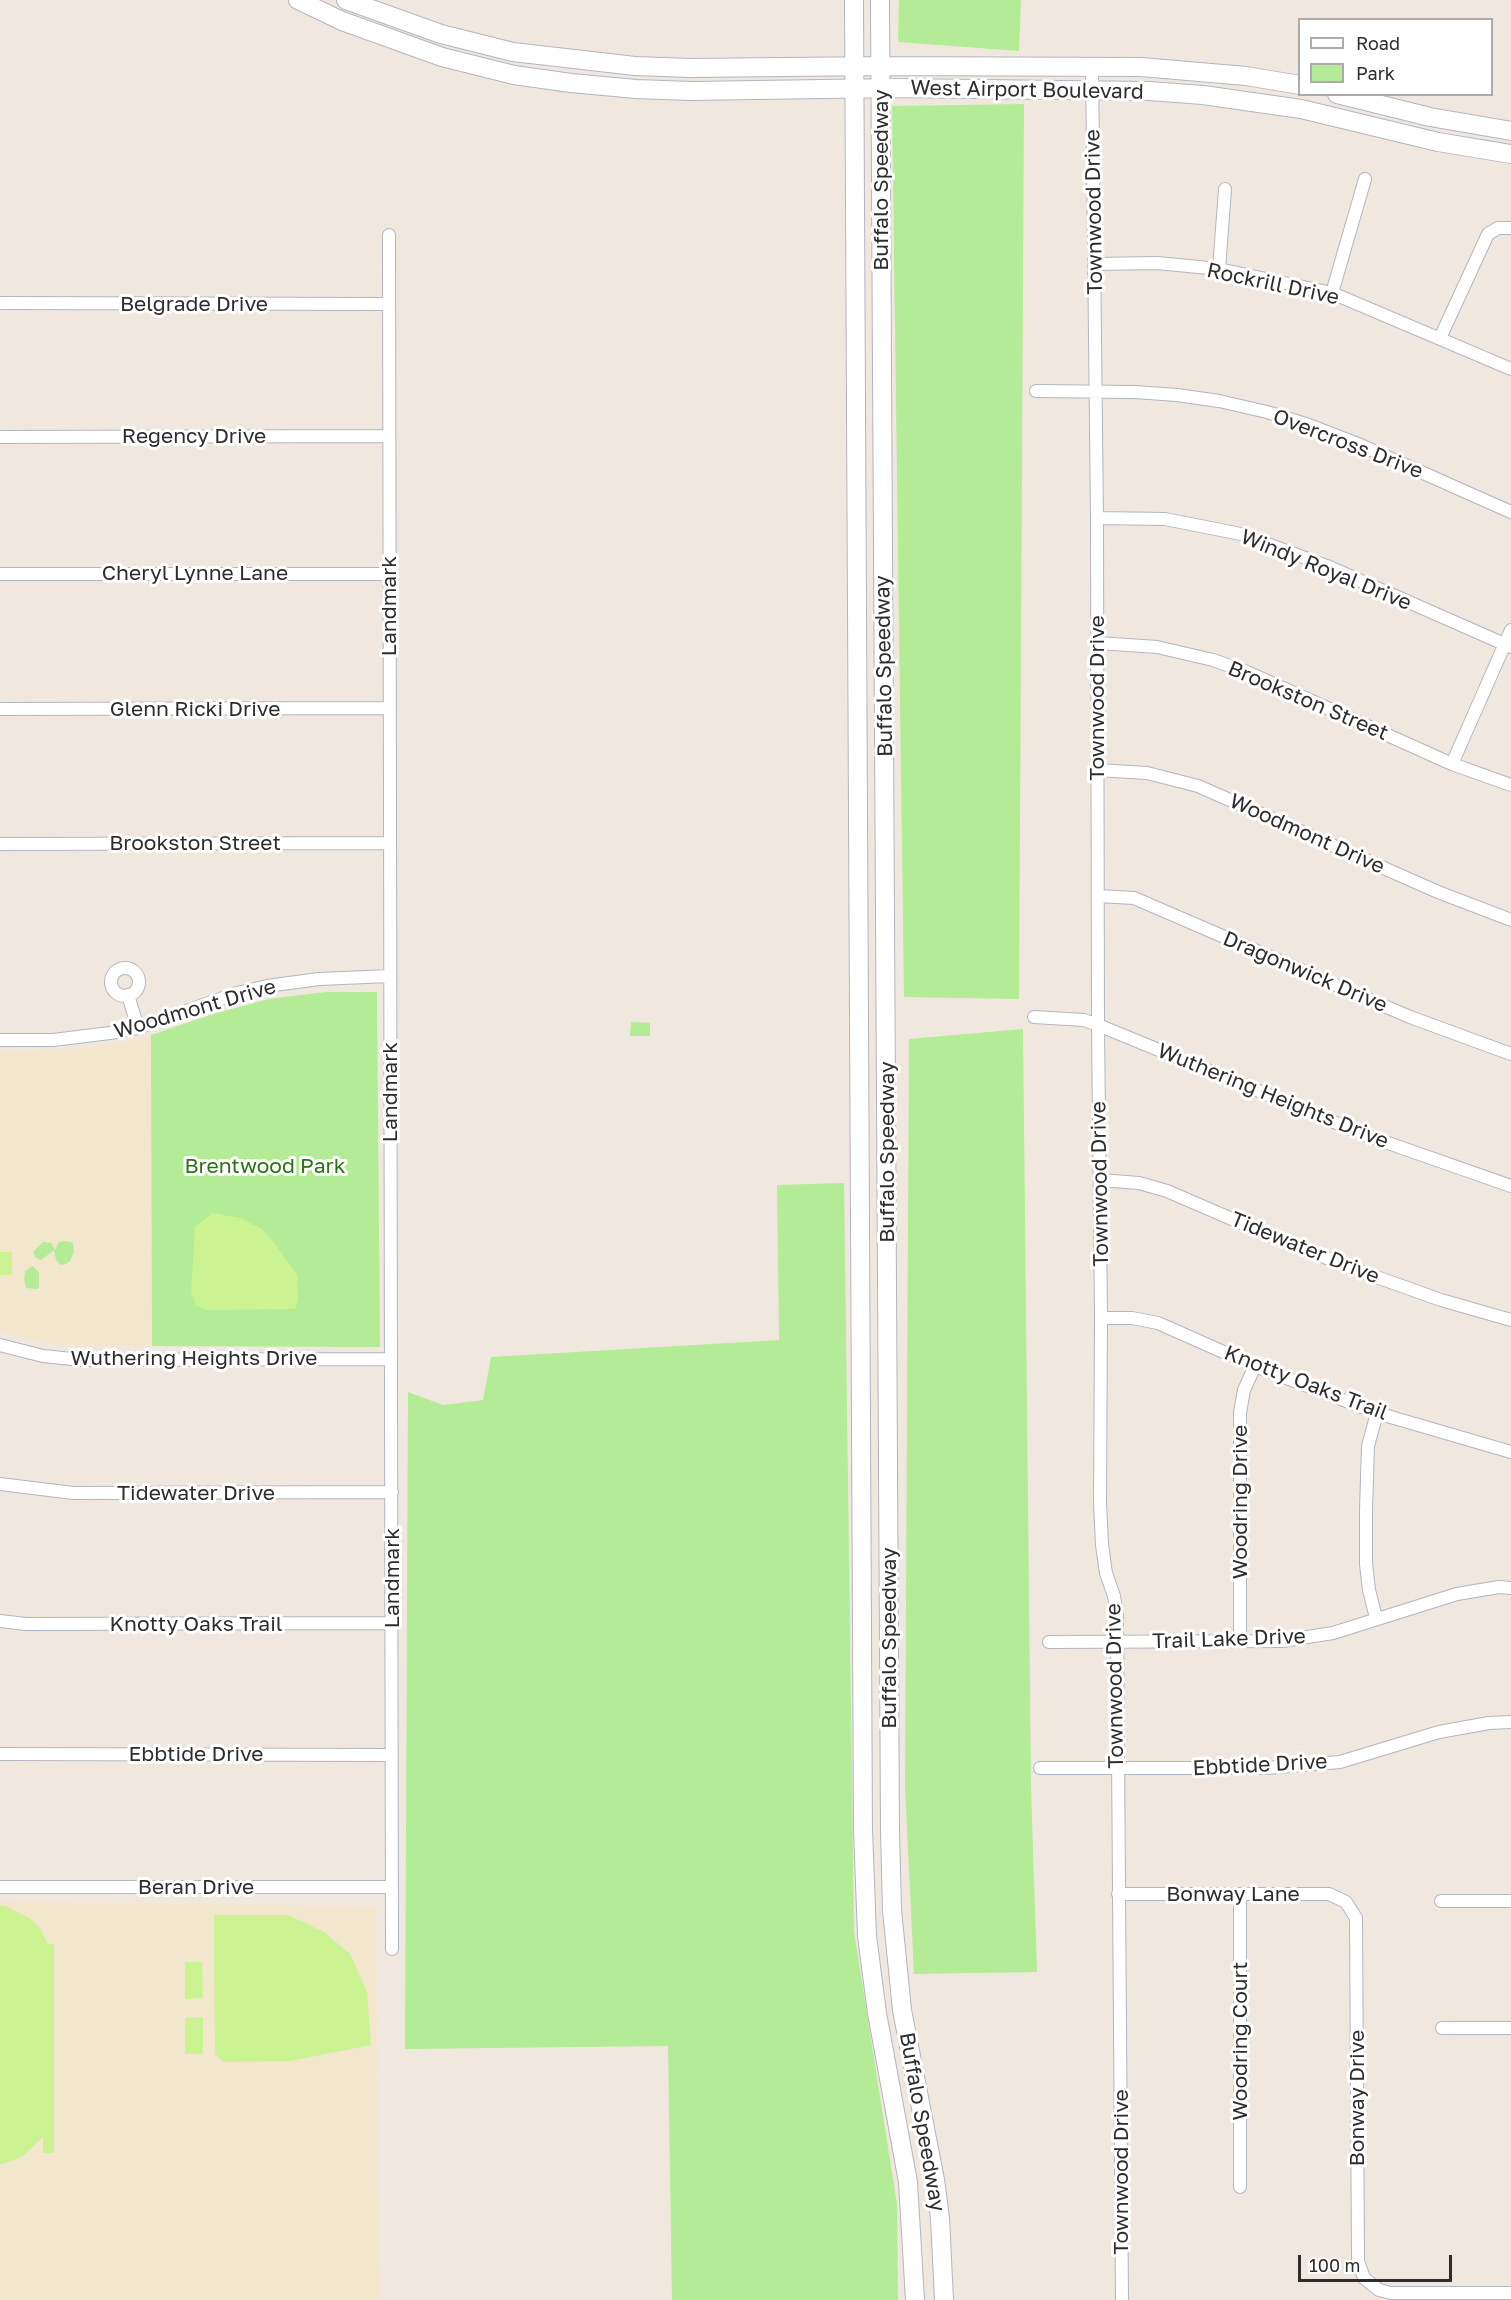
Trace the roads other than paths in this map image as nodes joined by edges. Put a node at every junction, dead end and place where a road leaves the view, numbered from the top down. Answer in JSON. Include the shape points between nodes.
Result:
{"nodes":[{"id":1,"x":298,"y":0,"type":"edge"},
{"id":2,"x":346,"y":0,"type":"edge"},
{"id":3,"x":854,"y":0,"type":"edge"},
{"id":4,"x":880,"y":0,"type":"edge"},
{"id":5,"x":390,"y":17,"type":"junction"},
{"id":6,"x":391,"y":39,"type":"junction"},
{"id":7,"x":1092,"y":65,"type":"junction"},
{"id":8,"x":854,"y":66,"type":"junction"},
{"id":9,"x":880,"y":66,"type":"junction"},
{"id":10,"x":1298,"y":86,"type":"edge"},
{"id":11,"x":880,"y":88,"type":"junction"},
{"id":12,"x":854,"y":89,"type":"junction"},
{"id":13,"x":1092,"y":89,"type":"junction"},
{"id":14,"x":1347,"y":96,"type":"edge"},
{"id":15,"x":1378,"y":99,"type":"edge"},
{"id":16,"x":1242,"y":100,"type":"junction"},
{"id":17,"x":1511,"y":131,"type":"edge"},
{"id":18,"x":1511,"y":154,"type":"edge"},
{"id":19,"x":1365,"y":179,"type":"dead end"},
{"id":20,"x":1225,"y":189,"type":"dead end"},
{"id":21,"x":1511,"y":228,"type":"edge"},
{"id":22,"x":389,"y":235,"type":"dead end"},
{"id":23,"x":1094,"y":264,"type":"junction"},
{"id":24,"x":1219,"y":269,"type":"junction"},
{"id":25,"x":855,"y":285,"type":"junction"},
{"id":26,"x":882,"y":285,"type":"junction"},
{"id":27,"x":1332,"y":293,"type":"junction"},
{"id":28,"x":0,"y":303,"type":"edge"},
{"id":29,"x":389,"y":304,"type":"junction"},
{"id":30,"x":1440,"y":338,"type":"junction"},
{"id":31,"x":1511,"y":369,"type":"edge"},
{"id":32,"x":1096,"y":390,"type":"junction"},
{"id":33,"x":1036,"y":391,"type":"dead end"},
{"id":34,"x":389,"y":436,"type":"junction"},
{"id":35,"x":0,"y":437,"type":"edge"},
{"id":36,"x":856,"y":450,"type":"junction"},
{"id":37,"x":882,"y":451,"type":"junction"},
{"id":38,"x":1511,"y":512,"type":"edge"},
{"id":39,"x":1097,"y":518,"type":"junction"},
{"id":40,"x":0,"y":574,"type":"edge"},
{"id":41,"x":389,"y":574,"type":"junction"},
{"id":42,"x":857,"y":618,"type":"junction"},
{"id":43,"x":883,"y":618,"type":"junction"},
{"id":44,"x":1511,"y":630,"type":"edge"},
{"id":45,"x":1098,"y":643,"type":"junction"},
{"id":46,"x":1508,"y":646,"type":"edge"},
{"id":47,"x":389,"y":708,"type":"junction"},
{"id":48,"x":0,"y":709,"type":"edge"},
{"id":49,"x":1452,"y":764,"type":"junction"},
{"id":50,"x":1097,"y":770,"type":"junction"},
{"id":51,"x":858,"y":785,"type":"junction"},
{"id":52,"x":885,"y":785,"type":"junction"},
{"id":53,"x":1511,"y":785,"type":"edge"},
{"id":54,"x":389,"y":843,"type":"junction"},
{"id":55,"x":0,"y":844,"type":"edge"},
{"id":56,"x":1098,"y":896,"type":"junction"},
{"id":57,"x":1511,"y":920,"type":"edge"},
{"id":58,"x":860,"y":949,"type":"junction"},
{"id":59,"x":886,"y":949,"type":"junction"},
{"id":60,"x":390,"y":976,"type":"junction"},
{"id":61,"x":128,"y":995,"type":"dead end"},
{"id":62,"x":1034,"y":1017,"type":"dead end"},
{"id":63,"x":1098,"y":1025,"type":"junction"},
{"id":64,"x":138,"y":1028,"type":"junction"},
{"id":65,"x":0,"y":1040,"type":"edge"},
{"id":66,"x":1511,"y":1054,"type":"edge"},
{"id":67,"x":860,"y":1118,"type":"junction"},
{"id":68,"x":887,"y":1118,"type":"junction"},
{"id":69,"x":1100,"y":1180,"type":"junction"},
{"id":70,"x":1511,"y":1186,"type":"edge"},
{"id":71,"x":861,"y":1284,"type":"junction"},
{"id":72,"x":888,"y":1284,"type":"junction"},
{"id":73,"x":1101,"y":1318,"type":"junction"},
{"id":74,"x":1511,"y":1320,"type":"edge"},
{"id":75,"x":0,"y":1345,"type":"edge"},
{"id":76,"x":390,"y":1359,"type":"junction"},
{"id":77,"x":1255,"y":1366,"type":"junction"},
{"id":78,"x":1377,"y":1413,"type":"junction"},
{"id":79,"x":861,"y":1450,"type":"junction"},
{"id":80,"x":888,"y":1450,"type":"junction"},
{"id":81,"x":1511,"y":1452,"type":"edge"},
{"id":82,"x":0,"y":1484,"type":"edge"},
{"id":83,"x":392,"y":1492,"type":"junction"},
{"id":84,"x":1511,"y":1588,"type":"edge"},
{"id":85,"x":1376,"y":1618,"type":"junction"},
{"id":86,"x":0,"y":1621,"type":"edge"},
{"id":87,"x":861,"y":1622,"type":"junction"},
{"id":88,"x":890,"y":1622,"type":"junction"},
{"id":89,"x":392,"y":1623,"type":"junction"},
{"id":90,"x":1240,"y":1641,"type":"junction"},
{"id":91,"x":1049,"y":1642,"type":"dead end"},
{"id":92,"x":1117,"y":1642,"type":"junction"},
{"id":93,"x":1511,"y":1722,"type":"edge"},
{"id":94,"x":0,"y":1754,"type":"edge"},
{"id":95,"x":392,"y":1755,"type":"junction"},
{"id":96,"x":1040,"y":1768,"type":"dead end"},
{"id":97,"x":1117,"y":1769,"type":"junction"},
{"id":98,"x":863,"y":1830,"type":"junction"},
{"id":99,"x":890,"y":1830,"type":"junction"},
{"id":100,"x":0,"y":1887,"type":"edge"},
{"id":101,"x":392,"y":1887,"type":"junction"},
{"id":102,"x":1119,"y":1894,"type":"junction"},
{"id":103,"x":1240,"y":1894,"type":"junction"},
{"id":104,"x":1511,"y":1900,"type":"edge"},
{"id":105,"x":1441,"y":1901,"type":"dead end"},
{"id":106,"x":1346,"y":1902,"type":"joint"},
{"id":107,"x":392,"y":1949,"type":"dead end"},
{"id":108,"x":902,"y":2010,"type":"junction"},
{"id":109,"x":877,"y":2013,"type":"junction"},
{"id":110,"x":1442,"y":2028,"type":"dead end"},
{"id":111,"x":1511,"y":2028,"type":"edge"},
{"id":112,"x":935,"y":2180,"type":"junction"},
{"id":113,"x":908,"y":2182,"type":"junction"},
{"id":114,"x":1240,"y":2187,"type":"dead end"},
{"id":115,"x":1511,"y":2293,"type":"edge"},
{"id":116,"x":915,"y":2300,"type":"edge"},
{"id":117,"x":944,"y":2300,"type":"edge"},
{"id":118,"x":1122,"y":2300,"type":"edge"}],
"edges":[{"from":1,"to":6,"type":"main road","name":"West Airport Boulevard"},
{"from":2,"to":5,"type":"main road","name":"West Airport Boulevard"},
{"from":3,"to":8,"type":"main road","name":"Buffalo Speedway"},
{"from":4,"to":9,"type":"main road","name":"Buffalo Speedway"},
{"from":5,"to":6,"type":"main road"},
{"from":5,"to":8,"type":"main road","name":"West Airport Boulevard","via":[[513,52],[561,59],[690,68]]},
{"from":6,"to":12,"type":"main road","name":"West Airport Boulevard","via":[[514,75],[571,83],[691,91]]},
{"from":7,"to":9,"type":"main road","name":"West Airport Boulevard"},
{"from":7,"to":10,"type":"main road","name":"West Airport Boulevard","via":[[1195,71]]},
{"from":7,"to":13,"type":"street","name":"Townwood Drive"},
{"from":8,"to":9,"type":"main road","name":"West Airport Boulevard"},
{"from":8,"to":12,"type":"main road","name":"Buffalo Speedway"},
{"from":9,"to":11,"type":"main road","name":"Buffalo Speedway"},
{"from":11,"to":12,"type":"main road","name":"West Airport Boulevard"},
{"from":11,"to":13,"type":"main road","name":"West Airport Boulevard"},
{"from":11,"to":26,"type":"main road","name":"Buffalo Speedway"},
{"from":12,"to":25,"type":"main road","name":"Buffalo Speedway"},
{"from":13,"to":16,"type":"main road","name":"West Airport Boulevard"},
{"from":13,"to":23,"type":"street","name":"Townwood Drive"},
{"from":14,"to":15,"type":"main road"},
{"from":15,"to":16,"type":"main road","via":[[1371,112],[1363,113],[1270,93]]},
{"from":15,"to":17,"type":"main road","via":[[1462,123]]},
{"from":16,"to":18,"type":"main road","name":"West Airport Boulevard"},
{"from":19,"to":27,"type":"street"},
{"from":20,"to":24,"type":"street"},
{"from":21,"to":30,"type":"street","via":[[1498,228],[1488,234]]},
{"from":22,"to":29,"type":"street","name":"Landmark"},
{"from":23,"to":24,"type":"street","name":"Rockrill Drive","via":[[1157,263]]},
{"from":23,"to":32,"type":"street","name":"Townwood Drive"},
{"from":24,"to":27,"type":"street","name":"Rockrill Drive"},
{"from":25,"to":26,"type":"main road"},
{"from":25,"to":36,"type":"main road","name":"Buffalo Speedway"},
{"from":26,"to":37,"type":"main road","name":"Buffalo Speedway"},
{"from":27,"to":30,"type":"street","name":"Rockrill Drive"},
{"from":28,"to":29,"type":"street","name":"Belgrade Drive"},
{"from":29,"to":34,"type":"street","name":"Landmark"},
{"from":30,"to":31,"type":"street","name":"Rockrill Drive"},
{"from":32,"to":33,"type":"street","name":"Overcross Drive"},
{"from":32,"to":38,"type":"street","name":"Overcross Drive","via":[[1177,395],[1267,412],[1358,444]]},
{"from":32,"to":39,"type":"street","name":"Townwood Drive"},
{"from":34,"to":35,"type":"street","name":"Regency Drive"},
{"from":34,"to":41,"type":"street","name":"Landmark"},
{"from":36,"to":37,"type":"main road"},
{"from":36,"to":42,"type":"main road","name":"Buffalo Speedway"},
{"from":37,"to":43,"type":"main road","name":"Buffalo Speedway"},
{"from":39,"to":45,"type":"street","name":"Townwood Drive"},
{"from":39,"to":46,"type":"street","name":"Windy Royal Drive","via":[[1165,519],[1241,534],[1327,566]]},
{"from":40,"to":41,"type":"street","name":"Cheryl Lynne Lane"},
{"from":41,"to":47,"type":"street","name":"Landmark"},
{"from":42,"to":43,"type":"main road"},
{"from":42,"to":51,"type":"main road","name":"Buffalo Speedway"},
{"from":43,"to":52,"type":"main road","name":"Buffalo Speedway"},
{"from":44,"to":46,"type":"street"},
{"from":45,"to":49,"type":"street","name":"Brookston Street","via":[[1157,647],[1214,660]]},
{"from":45,"to":50,"type":"street","name":"Townwood Drive"},
{"from":46,"to":49,"type":"street"},
{"from":47,"to":48,"type":"street","name":"Glenn Ricki Drive"},
{"from":47,"to":54,"type":"street","name":"Landmark"},
{"from":49,"to":53,"type":"street","name":"Brookston Street"},
{"from":50,"to":56,"type":"street","name":"Townwood Drive"},
{"from":50,"to":57,"type":"street","name":"Woodmont Drive","via":[[1147,773],[1198,786]]},
{"from":51,"to":52,"type":"main road"},
{"from":51,"to":58,"type":"main road","name":"Buffalo Speedway"},
{"from":52,"to":59,"type":"main road","name":"Buffalo Speedway"},
{"from":54,"to":55,"type":"street","name":"Brookston Street"},
{"from":54,"to":60,"type":"street","name":"Landmark"},
{"from":56,"to":63,"type":"street","name":"Townwood Drive"},
{"from":56,"to":66,"type":"street","name":"Dragonwick Drive","via":[[1134,898],[1410,1017]]},
{"from":58,"to":59,"type":"main road"},
{"from":58,"to":67,"type":"main road","name":"Buffalo Speedway"},
{"from":59,"to":68,"type":"main road","name":"Buffalo Speedway"},
{"from":60,"to":64,"type":"street","name":"Woodmont Drive","via":[[267,986]]},
{"from":60,"to":76,"type":"street","name":"Landmark"},
{"from":61,"to":64,"type":"street"},
{"from":62,"to":63,"type":"street","name":"Wuthering Heights Drive","via":[[1084,1020]]},
{"from":63,"to":69,"type":"street","name":"Townwood Drive"},
{"from":63,"to":70,"type":"street","name":"Wuthering Heights Drive","via":[[1368,1136]]},
{"from":64,"to":65,"type":"street","name":"Woodmont Drive","via":[[53,1040]]},
{"from":67,"to":68,"type":"main road"},
{"from":67,"to":71,"type":"main road","name":"Buffalo Speedway"},
{"from":68,"to":72,"type":"main road","name":"Buffalo Speedway"},
{"from":69,"to":73,"type":"street","name":"Townwood Drive"},
{"from":69,"to":74,"type":"street","name":"Tidewater Drive","via":[[1138,1183],[1167,1191],[1354,1269]]},
{"from":71,"to":72,"type":"main road"},
{"from":71,"to":79,"type":"main road","name":"Buffalo Speedway"},
{"from":72,"to":80,"type":"main road","name":"Buffalo Speedway"},
{"from":73,"to":77,"type":"street","name":"Knotty Oaks Trail","via":[[1158,1323]]},
{"from":73,"to":92,"type":"street","name":"Townwood Drive","via":[[1102,1545],[1114,1596]]},
{"from":75,"to":76,"type":"street","name":"Wuthering Heights Drive","via":[[43,1356],[82,1360]]},
{"from":76,"to":83,"type":"street","name":"Landmark"},
{"from":77,"to":78,"type":"street","name":"Knotty Oaks Trail"},
{"from":77,"to":90,"type":"street","name":"Woodring Drive","via":[[1244,1390],[1240,1413]]},
{"from":78,"to":81,"type":"street","name":"Knotty Oaks Trail"},
{"from":78,"to":85,"type":"street","via":[[1368,1446],[1366,1499],[1366,1564]]},
{"from":79,"to":80,"type":"main road"},
{"from":79,"to":87,"type":"main road","name":"Buffalo Speedway"},
{"from":80,"to":88,"type":"main road","name":"Buffalo Speedway"},
{"from":82,"to":83,"type":"street","name":"Tidewater Drive","via":[[73,1493]]},
{"from":83,"to":89,"type":"street","name":"Landmark"},
{"from":84,"to":85,"type":"street","name":"Trail Lake Drive","via":[[1457,1594]]},
{"from":85,"to":90,"type":"street","name":"Trail Lake Drive","via":[[1333,1633],[1282,1641]]},
{"from":86,"to":89,"type":"street","name":"Knotty Oaks Trail"},
{"from":87,"to":88,"type":"main road"},
{"from":87,"to":98,"type":"main road","name":"Buffalo Speedway"},
{"from":88,"to":99,"type":"main road","name":"Buffalo Speedway"},
{"from":89,"to":95,"type":"street","name":"Landmark"},
{"from":90,"to":92,"type":"street","name":"Trail Lake Drive"},
{"from":91,"to":92,"type":"street","name":"Trail Lake Drive"},
{"from":92,"to":97,"type":"street","name":"Townwood Drive"},
{"from":93,"to":97,"type":"street","name":"Ebbtide Drive","via":[[1439,1732],[1340,1761],[1266,1768]]},
{"from":94,"to":95,"type":"street","name":"Ebbtide Drive"},
{"from":95,"to":101,"type":"street","name":"Landmark"},
{"from":96,"to":97,"type":"street","name":"Ebbtide Drive"},
{"from":97,"to":102,"type":"street","name":"Townwood Drive"},
{"from":98,"to":99,"type":"main road"},
{"from":98,"to":109,"type":"main road","name":"Buffalo Speedway","via":[[867,1936]]},
{"from":99,"to":108,"type":"main road","name":"Buffalo Speedway","via":[[892,1910]]},
{"from":100,"to":101,"type":"street","name":"Beran Drive"},
{"from":101,"to":107,"type":"street","name":"Landmark"},
{"from":102,"to":103,"type":"street","name":"Bonway Lane"},
{"from":102,"to":118,"type":"street","name":"Townwood Drive"},
{"from":103,"to":106,"type":"street","name":"Bonway Lane","via":[[1329,1894]]},
{"from":103,"to":114,"type":"street","name":"Woodring Court"},
{"from":104,"to":105,"type":"street"},
{"from":106,"to":115,"type":"street","name":"Bonway Drive","via":[[1356,1918],[1358,2261],[1364,2278],[1379,2290],[1391,2293]]},
{"from":108,"to":109,"type":"main road"},
{"from":108,"to":112,"type":"main road","name":"Buffalo Speedway"},
{"from":109,"to":113,"type":"main road","name":"Buffalo Speedway"},
{"from":110,"to":111,"type":"street"},
{"from":112,"to":113,"type":"main road"},
{"from":112,"to":117,"type":"main road","name":"Buffalo Speedway"},
{"from":113,"to":116,"type":"main road","name":"Buffalo Speedway"}]}
